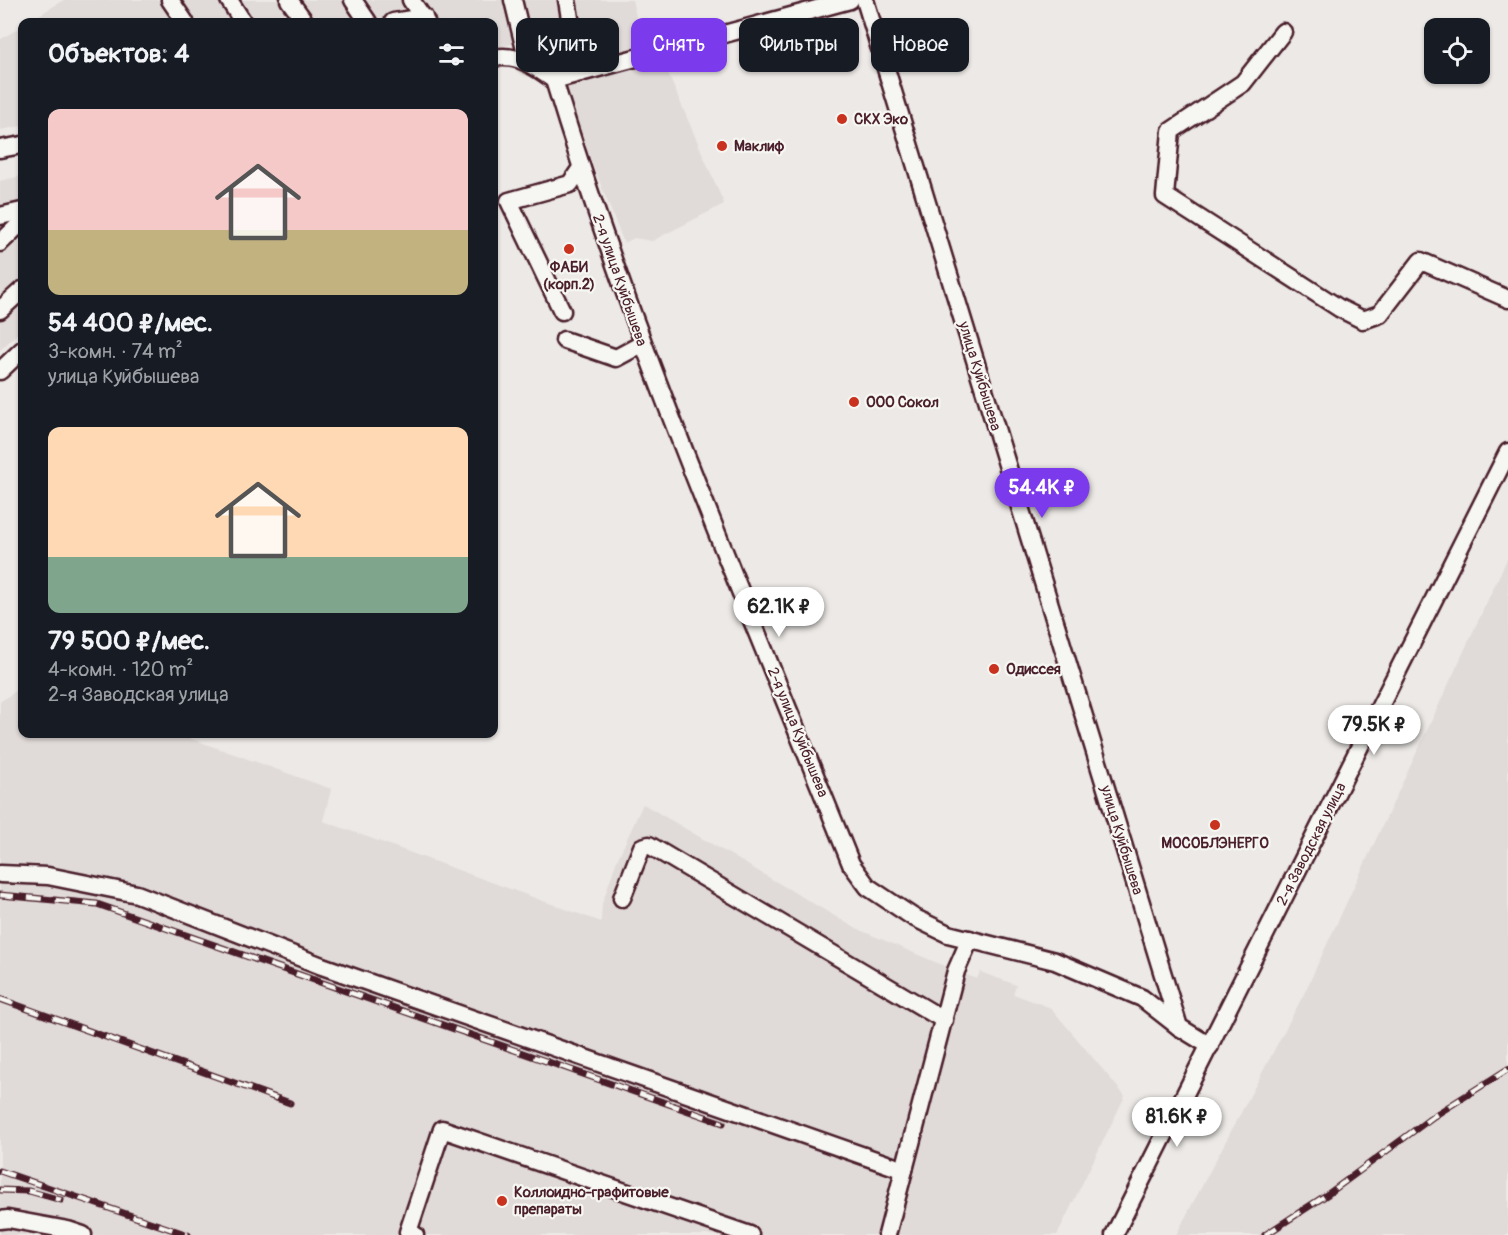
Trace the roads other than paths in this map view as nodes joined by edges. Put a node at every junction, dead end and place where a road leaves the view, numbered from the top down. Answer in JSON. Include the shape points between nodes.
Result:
{"nodes":[{"id":1,"x":170,"y":0,"type":"edge"},
{"id":2,"x":229,"y":0,"type":"edge"},
{"id":3,"x":290,"y":0,"type":"edge"},
{"id":4,"x":353,"y":0,"type":"edge"},
{"id":5,"x":411,"y":0,"type":"edge"},
{"id":6,"x":513,"y":0,"type":"edge"},
{"id":7,"x":567,"y":0,"type":"edge"},
{"id":8,"x":850,"y":0,"type":"edge"},
{"id":9,"x":865,"y":0,"type":"edge"},
{"id":10,"x":182,"y":18,"type":"edge"},
{"id":11,"x":240,"y":18,"type":"edge"},
{"id":12,"x":302,"y":18,"type":"edge"},
{"id":13,"x":365,"y":18,"type":"edge"},
{"id":14,"x":424,"y":18,"type":"edge"},
{"id":15,"x":517,"y":18,"type":"edge"},
{"id":16,"x":1283,"y":32,"type":"dead end"},
{"id":17,"x":498,"y":57,"type":"edge"},
{"id":18,"x":516,"y":59,"type":"edge"},
{"id":19,"x":542,"y":72,"type":"edge"},
{"id":20,"x":579,"y":73,"type":"junction"},
{"id":21,"x":554,"y":80,"type":"junction"},
{"id":22,"x":18,"y":146,"type":"edge"},
{"id":23,"x":0,"y":149,"type":"edge"},
{"id":24,"x":580,"y":168,"type":"junction"},
{"id":25,"x":18,"y":212,"type":"edge"},
{"id":26,"x":0,"y":216,"type":"edge"},
{"id":27,"x":18,"y":226,"type":"edge"},
{"id":28,"x":0,"y":243,"type":"edge"},
{"id":29,"x":18,"y":294,"type":"edge"},
{"id":30,"x":1508,"y":299,"type":"edge"},
{"id":31,"x":0,"y":310,"type":"edge"},
{"id":32,"x":562,"y":311,"type":"dead end"},
{"id":33,"x":564,"y":340,"type":"dead end"},
{"id":34,"x":642,"y":344,"type":"junction"},
{"id":35,"x":18,"y":355,"type":"edge"},
{"id":36,"x":0,"y":371,"type":"edge"},
{"id":37,"x":1508,"y":453,"type":"edge"},
{"id":38,"x":0,"y":874,"type":"edge"},
{"id":39,"x":622,"y":898,"type":"dead end"},
{"id":40,"x":970,"y":939,"type":"junction"},
{"id":41,"x":944,"y":1020,"type":"junction"},
{"id":42,"x":1179,"y":1027,"type":"junction"},
{"id":43,"x":1210,"y":1046,"type":"junction"},
{"id":44,"x":904,"y":1170,"type":"junction"},
{"id":45,"x":0,"y":1220,"type":"edge"},
{"id":46,"x":82,"y":1235,"type":"edge"},
{"id":47,"x":415,"y":1235,"type":"edge"},
{"id":48,"x":750,"y":1235,"type":"edge"},
{"id":49,"x":887,"y":1235,"type":"edge"},
{"id":50,"x":1114,"y":1235,"type":"edge"}],
"edges":[{"from":1,"to":10,"type":"street"},
{"from":2,"to":11,"type":"street"},
{"from":3,"to":12,"type":"street"},
{"from":4,"to":13,"type":"street"},
{"from":5,"to":14,"type":"street"},
{"from":6,"to":15,"type":"street"},
{"from":7,"to":20,"type":"street"},
{"from":8,"to":20,"type":"street"},
{"from":9,"to":42,"type":"street","name":"улица Куйбышева"},
{"from":16,"to":30,"type":"street","via":[[1243,83],[1171,131],[1165,196],[1339,308],[1364,320],[1380,314],[1421,261]]},
{"from":17,"to":18,"type":"street"},
{"from":19,"to":21,"type":"street"},
{"from":20,"to":21,"type":"street"},
{"from":21,"to":24,"type":"street","name":"2-я улица Куйбышева"},
{"from":22,"to":23,"type":"street"},
{"from":24,"to":32,"type":"street","via":[[570,184],[509,201]]},
{"from":24,"to":34,"type":"street","name":"2-я улица Куйбышева"},
{"from":25,"to":26,"type":"street"},
{"from":27,"to":28,"type":"street"},
{"from":29,"to":31,"type":"street"},
{"from":33,"to":34,"type":"street","via":[[616,358]]},
{"from":34,"to":40,"type":"street","name":"2-я улица Куйбышева","via":[[851,864],[868,887],[913,916],[948,934]]},
{"from":35,"to":36,"type":"street"},
{"from":37,"to":43,"type":"street","name":"2-я Заводская улица"},
{"from":38,"to":44,"type":"street","via":[[48,876],[137,894],[322,966]]},
{"from":39,"to":41,"type":"street","via":[[642,847],[649,845]]},
{"from":40,"to":41,"type":"street","via":[[956,971]]},
{"from":40,"to":42,"type":"street","name":"2-я улица Куйбышева","via":[[1054,961],[1142,998]]},
{"from":41,"to":44,"type":"street"},
{"from":42,"to":43,"type":"street"},
{"from":43,"to":50,"type":"street","name":"2-я Заводская улица"},
{"from":44,"to":49,"type":"street"},
{"from":45,"to":46,"type":"street"},
{"from":47,"to":48,"type":"street","via":[[408,1232],[442,1129]]}]}
